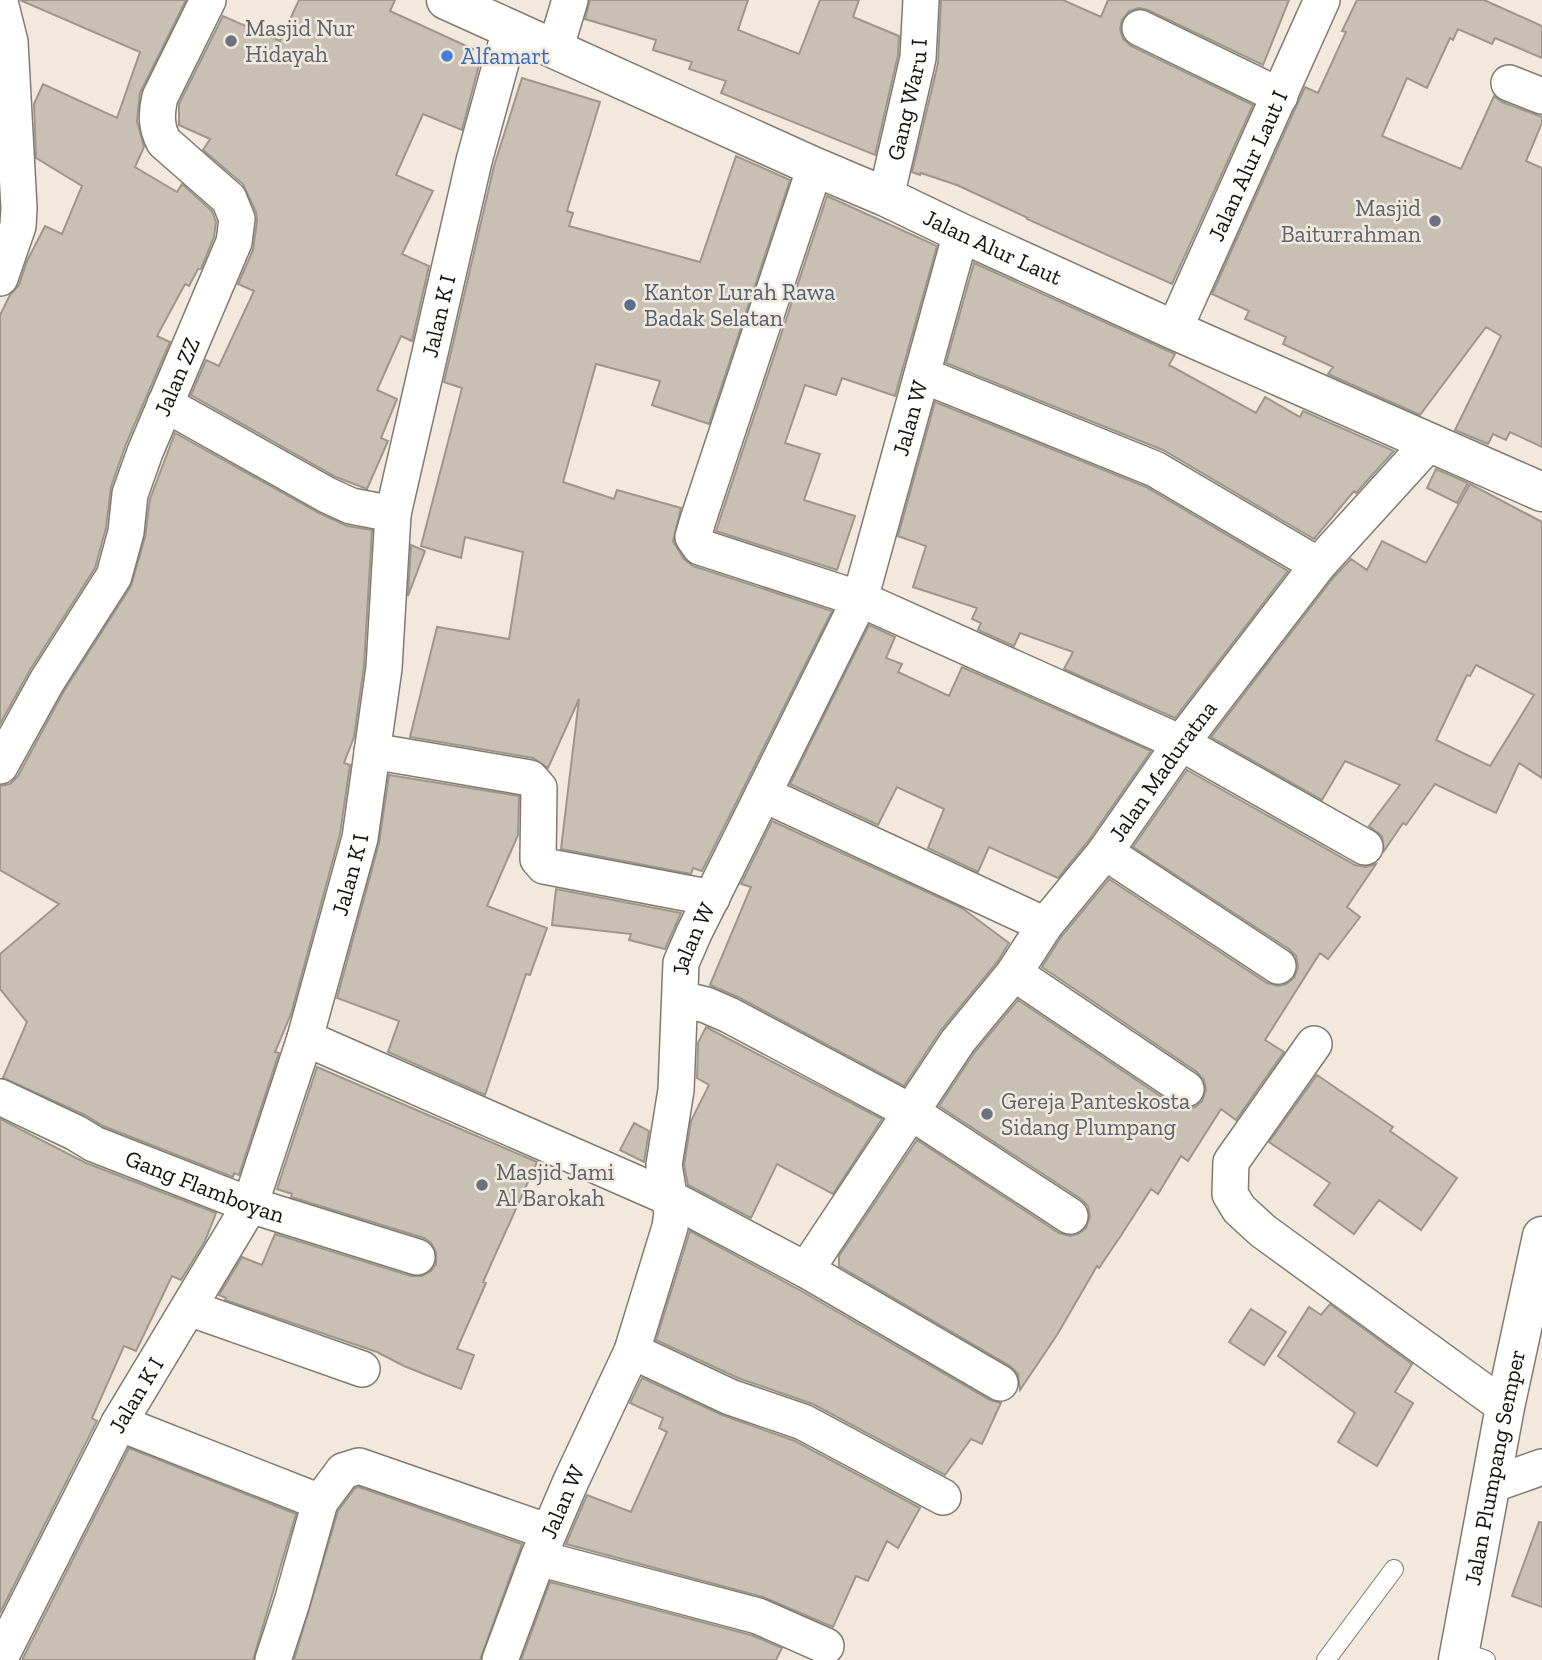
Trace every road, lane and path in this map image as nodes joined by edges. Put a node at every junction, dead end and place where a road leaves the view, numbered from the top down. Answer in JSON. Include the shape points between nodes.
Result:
{"nodes":[{"id":1,"x":208,"y":0,"type":"edge"},
{"id":2,"x":446,"y":0,"type":"edge"},
{"id":3,"x":570,"y":0,"type":"edge"},
{"id":4,"x":921,"y":0,"type":"edge"},
{"id":5,"x":1322,"y":0,"type":"edge"},
{"id":6,"x":0,"y":2,"type":"edge"},
{"id":7,"x":1140,"y":28,"type":"dead end"},
{"id":8,"x":510,"y":30,"type":"junction"},
{"id":9,"x":555,"y":50,"type":"junction"},
{"id":10,"x":1509,"y":83,"type":"dead end"},
{"id":11,"x":1280,"y":96,"type":"junction"},
{"id":12,"x":1542,"y":96,"type":"edge"},
{"id":13,"x":814,"y":167,"type":"junction"},
{"id":14,"x":886,"y":197,"type":"junction"},
{"id":15,"x":961,"y":233,"type":"junction"},
{"id":16,"x":1,"y":270,"type":"edge"},
{"id":17,"x":1174,"y":330,"type":"junction"},
{"id":18,"x":922,"y":374,"type":"junction"},
{"id":19,"x":165,"y":404,"type":"junction"},
{"id":20,"x":1430,"y":442,"type":"junction"},
{"id":21,"x":1542,"y":492,"type":"edge"},
{"id":22,"x":393,"y":514,"type":"junction"},
{"id":23,"x":1318,"y":565,"type":"junction"},
{"id":24,"x":860,"y":599,"type":"junction"},
{"id":25,"x":1181,"y":743,"type":"junction"},
{"id":26,"x":372,"y":751,"type":"junction"},
{"id":27,"x":0,"y":766,"type":"edge"},
{"id":28,"x":763,"y":794,"type":"junction"},
{"id":29,"x":1365,"y":847,"type":"dead end"},
{"id":30,"x":1105,"y":852,"type":"junction"},
{"id":31,"x":712,"y":898,"type":"junction"},
{"id":32,"x":1045,"y":925,"type":"junction"},
{"id":33,"x":1278,"y":966,"type":"dead end"},
{"id":34,"x":1014,"y":973,"type":"junction"},
{"id":35,"x":681,"y":999,"type":"junction"},
{"id":36,"x":305,"y":1038,"type":"junction"},
{"id":37,"x":1314,"y":1044,"type":"dead end"},
{"id":38,"x":1186,"y":1089,"type":"dead end"},
{"id":39,"x":0,"y":1097,"type":"edge"},
{"id":40,"x":911,"y":1112,"type":"junction"},
{"id":41,"x":670,"y":1198,"type":"junction"},
{"id":42,"x":250,"y":1205,"type":"junction"},
{"id":43,"x":1070,"y":1216,"type":"dead end"},
{"id":44,"x":1542,"y":1237,"type":"edge"},
{"id":45,"x":417,"y":1257,"type":"dead end"},
{"id":46,"x":806,"y":1270,"type":"junction"},
{"id":47,"x":189,"y":1308,"type":"junction"},
{"id":48,"x":632,"y":1351,"type":"junction"},
{"id":49,"x":362,"y":1369,"type":"dead end"},
{"id":50,"x":1000,"y":1383,"type":"dead end"},
{"id":51,"x":1505,"y":1407,"type":"junction"},
{"id":52,"x":119,"y":1423,"type":"junction"},
{"id":53,"x":1542,"y":1467,"type":"edge"},
{"id":54,"x":1491,"y":1485,"type":"junction"},
{"id":55,"x":943,"y":1497,"type":"dead end"},
{"id":56,"x":320,"y":1502,"type":"junction"},
{"id":57,"x":543,"y":1545,"type":"junction"},
{"id":58,"x":1394,"y":1569,"type":"dead end"},
{"id":59,"x":826,"y":1646,"type":"dead end"},
{"id":60,"x":1,"y":1652,"type":"edge"},
{"id":61,"x":1468,"y":1657,"type":"edge"},
{"id":62,"x":273,"y":1660,"type":"edge"},
{"id":63,"x":500,"y":1660,"type":"edge"},
{"id":64,"x":1326,"y":1660,"type":"edge"}],
"edges":[{"from":1,"to":19,"type":"street","name":"Jalan ZZ","via":[[160,97],[157,130],[164,142],[229,200],[237,219],[234,242]]},
{"from":2,"to":8,"type":"street","name":"Jalan Alur Laut"},
{"from":3,"to":9,"type":"street"},
{"from":4,"to":14,"type":"street","name":"Gang Waru I","via":[[918,58]]},
{"from":5,"to":11,"type":"street","name":"Jalan Alur Laut I"},
{"from":6,"to":16,"type":"street","via":[[10,42],[19,208],[18,226]]},
{"from":7,"to":11,"type":"street"},
{"from":8,"to":9,"type":"street","name":"Jalan Alur Laut"},
{"from":8,"to":22,"type":"street","name":"Jalan K I","via":[[474,161]]},
{"from":9,"to":13,"type":"street","name":"Jalan Alur Laut"},
{"from":10,"to":12,"type":"street"},
{"from":11,"to":17,"type":"street","name":"Jalan Alur Laut I"},
{"from":13,"to":14,"type":"street","name":"Jalan Alur Laut"},
{"from":13,"to":24,"type":"street","via":[[693,537],[700,547]]},
{"from":14,"to":15,"type":"street","name":"Jalan Alur Laut"},
{"from":15,"to":17,"type":"street","name":"Jalan Alur Laut"},
{"from":15,"to":18,"type":"street","name":"Jalan W"},
{"from":17,"to":20,"type":"street","name":"Jalan Alur Laut"},
{"from":18,"to":23,"type":"street","via":[[1155,469]]},
{"from":18,"to":24,"type":"street","name":"Jalan W"},
{"from":19,"to":22,"type":"street","via":[[327,495],[351,506]]},
{"from":19,"to":27,"type":"street","name":"Jalan ZZ","via":[[130,494],[114,576]]},
{"from":20,"to":21,"type":"street","name":"Jalan Alur Laut"},
{"from":20,"to":23,"type":"street","name":"Jalan Maduratna"},
{"from":22,"to":26,"type":"street","name":"Jalan K I","via":[[384,668]]},
{"from":23,"to":25,"type":"street","name":"Jalan Maduratna"},
{"from":24,"to":25,"type":"street"},
{"from":24,"to":28,"type":"street","name":"Jalan W"},
{"from":25,"to":29,"type":"street"},
{"from":25,"to":30,"type":"street","name":"Jalan Maduratna"},
{"from":26,"to":31,"type":"street","via":[[530,778],[540,788],[541,864]]},
{"from":26,"to":36,"type":"street","name":"Jalan K I","via":[[360,838]]},
{"from":28,"to":31,"type":"street","name":"Jalan W"},
{"from":28,"to":32,"type":"street"},
{"from":30,"to":32,"type":"street","name":"Jalan Maduratna"},
{"from":30,"to":33,"type":"street"},
{"from":31,"to":35,"type":"street","name":"Jalan W","via":[[681,963]]},
{"from":32,"to":34,"type":"street","name":"Jalan Maduratna"},
{"from":34,"to":38,"type":"street"},
{"from":34,"to":40,"type":"street","name":"Jalan Maduratna","via":[[958,1041]]},
{"from":35,"to":40,"type":"street","via":[[729,1015]]},
{"from":35,"to":41,"type":"street","name":"Jalan W","via":[[676,1090],[664,1165]]},
{"from":36,"to":41,"type":"street"},
{"from":36,"to":42,"type":"street","name":"Jalan K I"},
{"from":37,"to":51,"type":"street","via":[[1231,1162],[1230,1194],[1263,1231]]},
{"from":39,"to":42,"type":"street","name":"Gang Flamboyan","via":[[94,1144]]},
{"from":40,"to":43,"type":"street"},
{"from":40,"to":46,"type":"street","name":"Jalan Maduratna"},
{"from":41,"to":46,"type":"street"},
{"from":41,"to":48,"type":"street","name":"Jalan W","via":[[670,1227]]},
{"from":42,"to":45,"type":"street","name":"Gang Flamboyan"},
{"from":42,"to":47,"type":"street","name":"Jalan K I"},
{"from":44,"to":51,"type":"street","name":"Jalan Plumpang Semper"},
{"from":46,"to":50,"type":"street"},
{"from":47,"to":49,"type":"street"},
{"from":47,"to":52,"type":"street","name":"Jalan K I"},
{"from":48,"to":55,"type":"street","via":[[730,1397],[803,1422]]},
{"from":48,"to":57,"type":"street","name":"Jalan W"},
{"from":51,"to":54,"type":"street","name":"Jalan Plumpang Semper"},
{"from":52,"to":56,"type":"street"},
{"from":52,"to":60,"type":"street","name":"Jalan K I"},
{"from":53,"to":54,"type":"street"},
{"from":54,"to":61,"type":"street","name":"Jalan Plumpang Semper"},
{"from":56,"to":57,"type":"street","via":[[342,1471],[359,1466]]},
{"from":56,"to":62,"type":"street"},
{"from":57,"to":59,"type":"street","via":[[758,1616]]},
{"from":57,"to":63,"type":"street","name":"Jalan W"},
{"from":58,"to":64,"type":"lane"}]}
